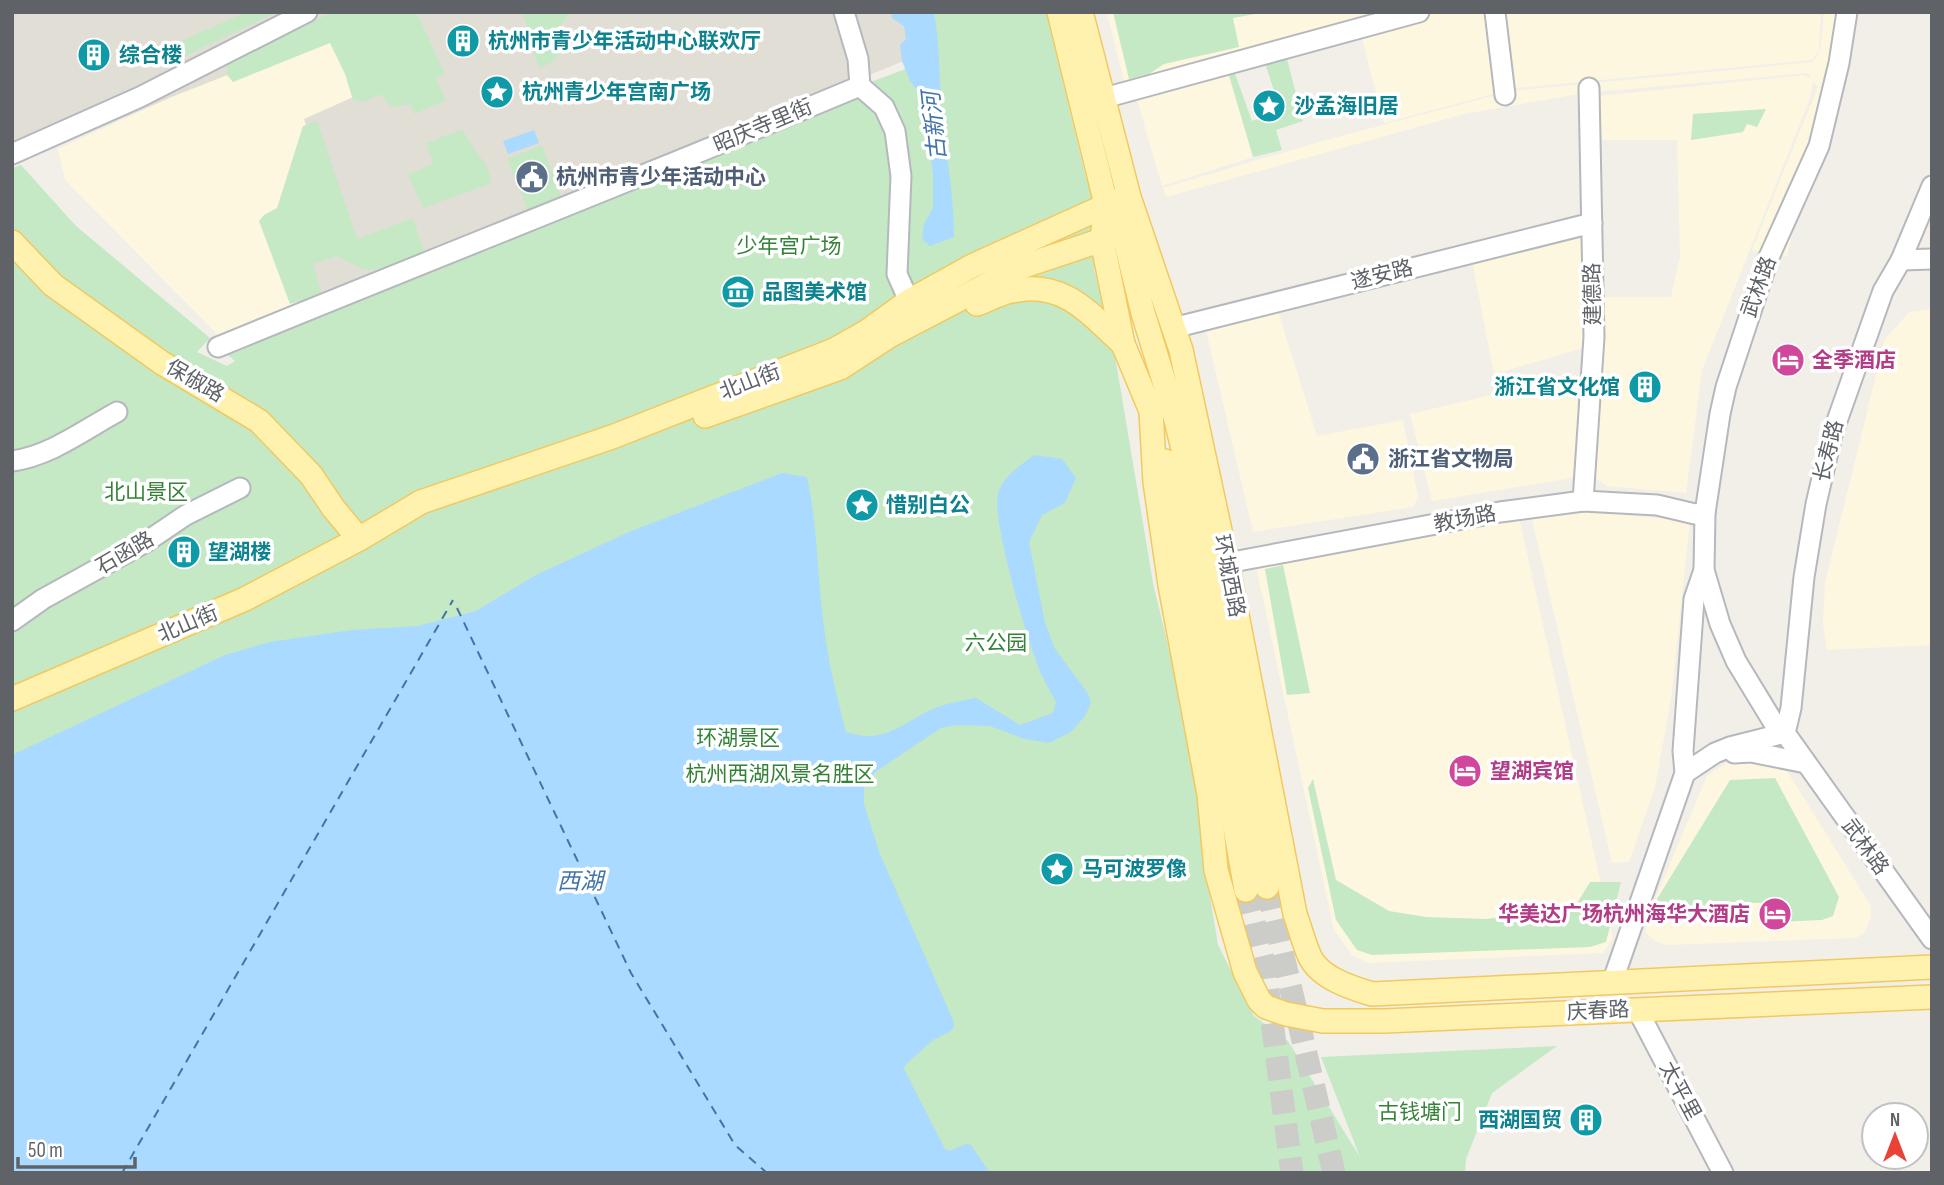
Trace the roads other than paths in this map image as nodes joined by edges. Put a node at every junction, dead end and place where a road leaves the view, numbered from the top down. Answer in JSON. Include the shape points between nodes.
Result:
{"nodes":[{"id":1,"x":307,"y":12,"type":"edge"},
{"id":2,"x":844,"y":12,"type":"edge"},
{"id":3,"x":1059,"y":12,"type":"edge"},
{"id":4,"x":1081,"y":12,"type":"edge"},
{"id":5,"x":1419,"y":12,"type":"edge"},
{"id":6,"x":1494,"y":12,"type":"edge"},
{"id":7,"x":1847,"y":12,"type":"edge"},
{"id":8,"x":860,"y":86,"type":"junction"},
{"id":9,"x":1589,"y":88,"type":"dead end"},
{"id":10,"x":1505,"y":95,"type":"dead end"},
{"id":11,"x":1104,"y":97,"type":"junction"},
{"id":12,"x":12,"y":153,"type":"edge"},
{"id":13,"x":1932,"y":186,"type":"edge"},
{"id":14,"x":1129,"y":197,"type":"junction"},
{"id":15,"x":1106,"y":204,"type":"junction"},
{"id":16,"x":1592,"y":223,"type":"junction"},
{"id":17,"x":1102,"y":240,"type":"junction"},
{"id":18,"x":12,"y":242,"type":"edge"},
{"id":19,"x":1932,"y":259,"type":"edge"},
{"id":20,"x":1901,"y":260,"type":"junction"},
{"id":21,"x":908,"y":301,"type":"junction"},
{"id":22,"x":1173,"y":328,"type":"junction"},
{"id":23,"x":889,"y":336,"type":"junction"},
{"id":24,"x":1124,"y":344,"type":"junction"},
{"id":25,"x":218,"y":347,"type":"dead end"},
{"id":26,"x":1151,"y":411,"type":"junction"},
{"id":27,"x":117,"y":412,"type":"dead end"},
{"id":28,"x":12,"y":461,"type":"edge"},
{"id":29,"x":240,"y":488,"type":"dead end"},
{"id":30,"x":1583,"y":501,"type":"junction"},
{"id":31,"x":1705,"y":513,"type":"junction"},
{"id":32,"x":359,"y":539,"type":"junction"},
{"id":33,"x":1227,"y":563,"type":"junction"},
{"id":34,"x":1704,"y":570,"type":"junction"},
{"id":35,"x":12,"y":621,"type":"edge"},
{"id":36,"x":12,"y":699,"type":"edge"},
{"id":37,"x":1785,"y":733,"type":"junction"},
{"id":38,"x":1715,"y":753,"type":"junction"},
{"id":39,"x":1806,"y":763,"type":"junction"},
{"id":40,"x":1685,"y":773,"type":"junction"},
{"id":41,"x":1932,"y":939,"type":"edge"},
{"id":42,"x":1311,"y":960,"type":"joint"},
{"id":43,"x":1932,"y":967,"type":"edge"},
{"id":44,"x":1612,"y":983,"type":"junction"},
{"id":45,"x":1932,"y":997,"type":"edge"},
{"id":46,"x":1266,"y":1007,"type":"joint"},
{"id":47,"x":1637,"y":1009,"type":"junction"},
{"id":48,"x":1723,"y":1173,"type":"edge"}],
"edges":[{"from":1,"to":12,"type":"street","via":[[140,97]]},
{"from":2,"to":8,"type":"street","via":[[858,59]]},
{"from":3,"to":15,"type":"main road","name":"环城西路"},
{"from":4,"to":11,"type":"main road","name":"环城西路"},
{"from":5,"to":11,"type":"street"},
{"from":6,"to":10,"type":"street"},
{"from":7,"to":31,"type":"street","name":"武林路","via":[[1819,146],[1769,257],[1726,387]]},
{"from":8,"to":21,"type":"street","via":[[884,107],[895,131],[901,176],[897,274]]},
{"from":8,"to":25,"type":"street","name":"昭庆寺里街"},
{"from":9,"to":16,"type":"street","name":"建德路"},
{"from":11,"to":14,"type":"main road","name":"环城西路"},
{"from":13,"to":20,"type":"street","name":"长寿路"},
{"from":14,"to":15,"type":"main road","name":"北山街"},
{"from":14,"to":22,"type":"main road","name":"环城西路"},
{"from":14,"to":26,"type":"main road","name":"环城西路","via":[[1125,239],[1202,527],[1257,888],[1184,536]]},
{"from":15,"to":17,"type":"main road","name":"环城西路"},
{"from":15,"to":21,"type":"main road","name":"北山街"},
{"from":16,"to":22,"type":"street","name":"遂安路"},
{"from":16,"to":30,"type":"street","name":"建德路","via":[[1594,337]]},
{"from":17,"to":23,"type":"main road","name":"北山街","via":[[1021,267]]},
{"from":17,"to":24,"type":"main road","name":"环城西路"},
{"from":18,"to":32,"type":"main road","name":"保俶路","via":[[53,285],[162,363],[259,421],[310,475]]},
{"from":19,"to":20,"type":"street"},
{"from":20,"to":37,"type":"street","name":"长寿路","via":[[1883,291],[1832,435],[1804,577]]},
{"from":21,"to":32,"type":"main road","name":"北山街","via":[[834,349],[612,437],[421,502]]},
{"from":22,"to":33,"type":"main road","name":"环城西路"},
{"from":23,"to":24,"type":"main road","via":[[1013,290],[1042,289],[1075,300]]},
{"from":23,"to":32,"type":"main road","name":"北山街","via":[[840,368]]},
{"from":24,"to":26,"type":"main road","name":"环城西路"},
{"from":26,"to":46,"type":"main road","name":"环城西路","via":[[1155,482],[1209,794],[1216,870],[1245,972]]},
{"from":27,"to":28,"type":"street","via":[[30,459]]},
{"from":29,"to":35,"type":"street","name":"石函路","via":[[186,515]]},
{"from":30,"to":31,"type":"street","name":"教场路"},
{"from":30,"to":33,"type":"street","name":"教场路"},
{"from":31,"to":34,"type":"street","name":"武林路"},
{"from":32,"to":36,"type":"main road","name":"北山街","via":[[246,599]]},
{"from":33,"to":42,"type":"main road","name":"环城西路","via":[[1295,914]]},
{"from":34,"to":37,"type":"street","name":"武林路","via":[[1736,661],[1775,725]]},
{"from":34,"to":40,"type":"street","name":"武林路","via":[[1694,599]]},
{"from":37,"to":38,"type":"street"},
{"from":37,"to":39,"type":"street","name":"武林路"},
{"from":38,"to":39,"type":"street","via":[[1751,752]]},
{"from":38,"to":40,"type":"street"},
{"from":39,"to":41,"type":"street","name":"武林路"},
{"from":40,"to":44,"type":"street","name":"武林路"},
{"from":42,"to":44,"type":"main road","name":"庆春路","via":[[1347,986],[1372,994]]},
{"from":43,"to":44,"type":"main road","name":"庆春路"},
{"from":45,"to":47,"type":"main road","name":"庆春路"},
{"from":46,"to":47,"type":"main road","name":"庆春路","via":[[1323,1021]]},
{"from":47,"to":48,"type":"street","name":"太平里"}]}
